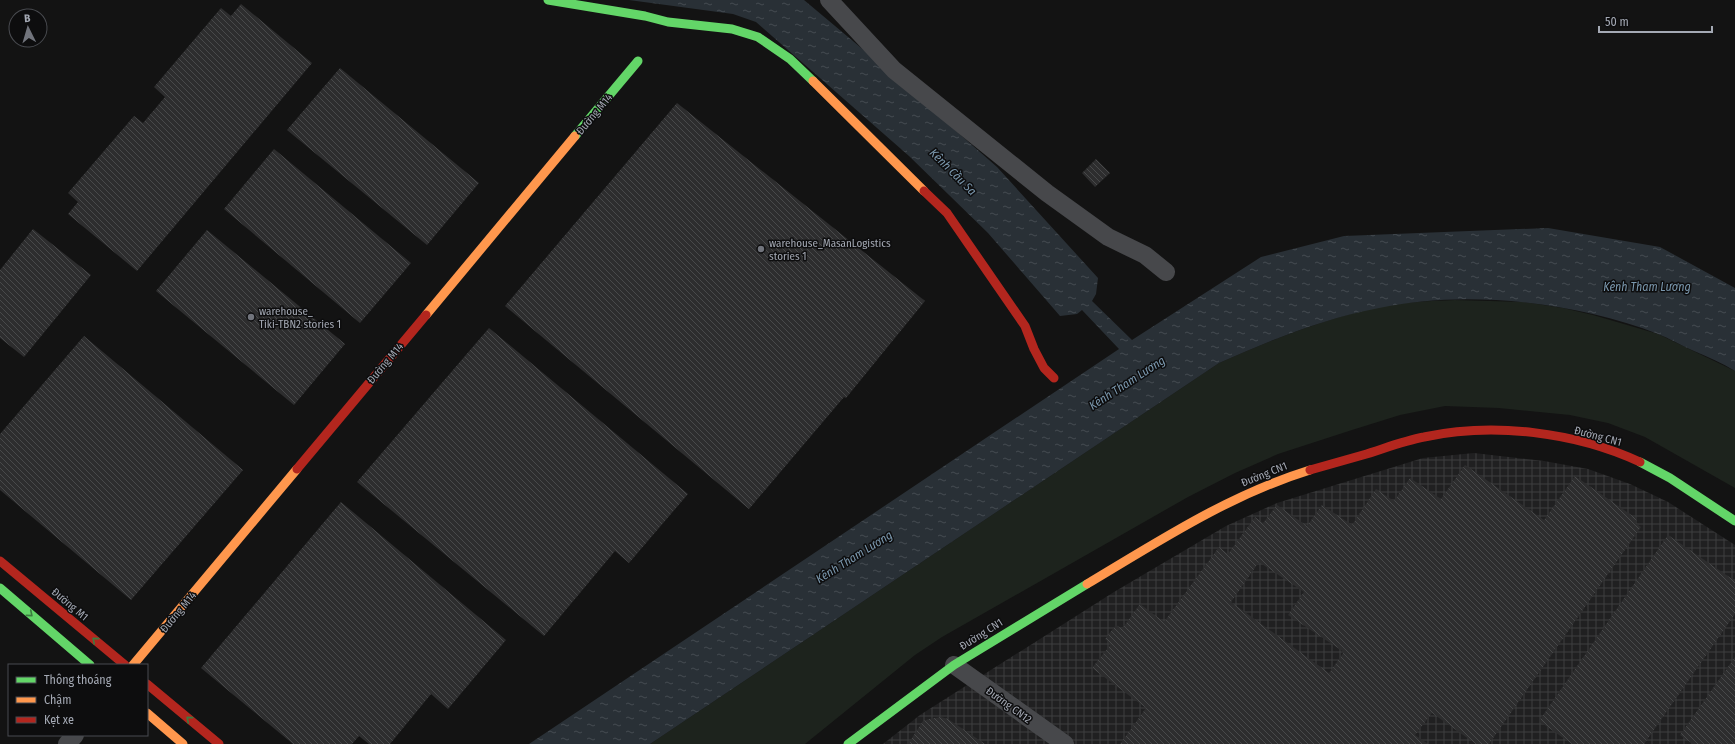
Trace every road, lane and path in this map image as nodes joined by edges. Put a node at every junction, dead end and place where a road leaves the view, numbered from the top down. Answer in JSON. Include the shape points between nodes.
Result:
{"nodes":[{"id":1,"x":548,"y":0,"type":"edge"},
{"id":2,"x":828,"y":0,"type":"edge"},
{"id":3,"x":638,"y":61,"type":"dead end"},
{"id":4,"x":1166,"y":272,"type":"dead end"},
{"id":5,"x":1054,"y":378,"type":"dead end"},
{"id":6,"x":1735,"y":521,"type":"edge"},
{"id":7,"x":0,"y":561,"type":"edge"},
{"id":8,"x":0,"y":588,"type":"edge"},
{"id":9,"x":89,"y":664,"type":"edge"},
{"id":10,"x":124,"y":664,"type":"edge"},
{"id":11,"x":134,"y":664,"type":"edge"},
{"id":12,"x":954,"y":665,"type":"junction"},
{"id":13,"x":148,"y":685,"type":"edge"},
{"id":14,"x":148,"y":714,"type":"edge"},
{"id":15,"x":74,"y":736,"type":"edge"},
{"id":16,"x":67,"y":744,"type":"edge"},
{"id":17,"x":183,"y":744,"type":"edge"},
{"id":18,"x":219,"y":744,"type":"edge"},
{"id":19,"x":848,"y":744,"type":"edge"},
{"id":20,"x":1064,"y":744,"type":"edge"}],
"edges":[{"from":1,"to":5,"type":"street","via":[[668,22],[732,29],[758,37],[790,59],[947,213],[1025,326],[1044,368]]},
{"from":2,"to":4,"type":"street","via":[[894,70],[1047,193],[1108,237],[1145,255]]},
{"from":3,"to":11,"type":"street","name":"Đường M14"},
{"from":6,"to":12,"type":"street","name":"Đường CN1","via":[[1645,465],[1612,451],[1553,437],[1516,433],[1481,431],[1434,435],[1301,473],[1230,501],[1183,526]]},
{"from":10,"to":7,"type":"street","name":"Đường M1","one_way":true},
{"from":8,"to":9,"type":"street","one_way":true},
{"from":12,"to":19,"type":"street","name":"Đường CN1"},
{"from":12,"to":20,"type":"street","name":"Đường CN12"},
{"from":18,"to":13,"type":"street","one_way":true},
{"from":14,"to":17,"type":"street"},
{"from":15,"to":16,"type":"street"}]}
